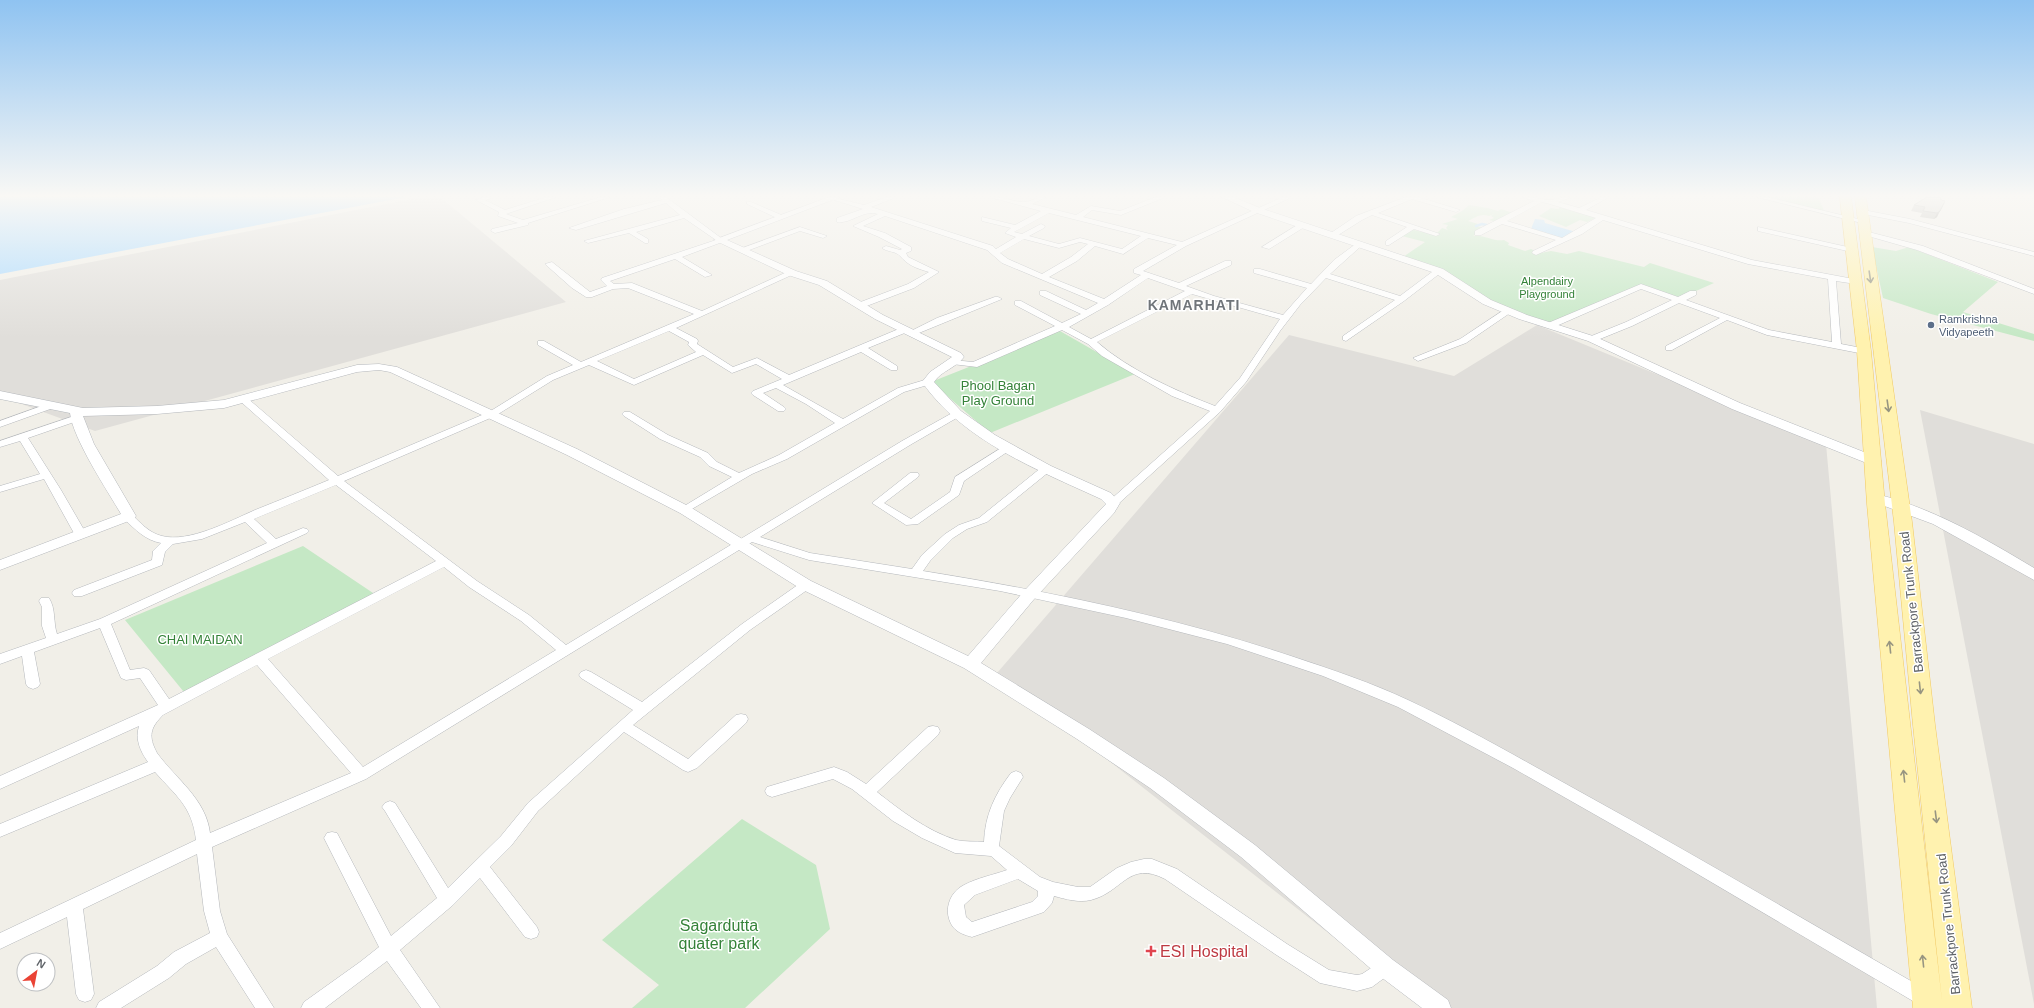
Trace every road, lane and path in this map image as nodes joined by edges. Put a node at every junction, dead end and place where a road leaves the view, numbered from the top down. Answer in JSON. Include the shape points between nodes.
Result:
{"nodes":[{"id":1,"x":709,"y":244,"type":"edge"},
{"id":2,"x":728,"y":244,"type":"edge"},
{"id":3,"x":758,"y":244,"type":"edge"},
{"id":4,"x":899,"y":244,"type":"edge"},
{"id":5,"x":978,"y":244,"type":"edge"},
{"id":6,"x":1011,"y":244,"type":"edge"},
{"id":7,"x":1049,"y":244,"type":"edge"},
{"id":8,"x":1063,"y":244,"type":"edge"},
{"id":9,"x":1093,"y":244,"type":"joint"},
{"id":10,"x":1134,"y":244,"type":"edge"},
{"id":11,"x":1183,"y":244,"type":"edge"},
{"id":12,"x":1271,"y":244,"type":"edge"},
{"id":13,"x":1554,"y":244,"type":"edge"},
{"id":14,"x":1689,"y":244,"type":"edge"},
{"id":15,"x":1826,"y":244,"type":"edge"},
{"id":16,"x":1853,"y":244,"type":"edge"},
{"id":17,"x":1861,"y":244,"type":"edge"},
{"id":18,"x":1912,"y":244,"type":"edge"},
{"id":19,"x":1997,"y":244,"type":"edge"},
{"id":20,"x":1357,"y":245,"type":"joint"},
{"id":21,"x":1266,"y":247,"type":"dead end"},
{"id":22,"x":886,"y":248,"type":"dead end"},
{"id":23,"x":741,"y":250,"type":"junction"},
{"id":24,"x":1852,"y":250,"type":"junction"},
{"id":25,"x":902,"y":253,"type":"junction"},
{"id":26,"x":995,"y":253,"type":"junction"},
{"id":27,"x":1536,"y":253,"type":"dead end"},
{"id":28,"x":2034,"y":254,"type":"edge"},
{"id":29,"x":676,"y":256,"type":"junction"},
{"id":30,"x":1228,"y":263,"type":"dead end"},
{"id":31,"x":549,"y":264,"type":"dead end"},
{"id":32,"x":1258,"y":271,"type":"dead end"},
{"id":33,"x":1439,"y":271,"type":"junction"},
{"id":34,"x":792,"y":273,"type":"junction"},
{"id":35,"x":1147,"y":274,"type":"junction"},
{"id":36,"x":708,"y":275,"type":"dead end"},
{"id":37,"x":1325,"y":275,"type":"junction"},
{"id":38,"x":1044,"y":276,"type":"junction"},
{"id":39,"x":1832,"y":278,"type":"junction"},
{"id":40,"x":1856,"y":282,"type":"junction"},
{"id":41,"x":1180,"y":286,"type":"junction"},
{"id":42,"x":612,"y":287,"type":"junction"},
{"id":43,"x":1313,"y":287,"type":"junction"},
{"id":44,"x":1192,"y":291,"type":"junction"},
{"id":45,"x":2034,"y":292,"type":"edge"},
{"id":46,"x":1043,"y":293,"type":"dead end"},
{"id":47,"x":1693,"y":293,"type":"dead end"},
{"id":48,"x":998,"y":299,"type":"dead end"},
{"id":49,"x":1401,"y":299,"type":"junction"},
{"id":50,"x":1680,"y":299,"type":"junction"},
{"id":51,"x":1018,"y":303,"type":"dead end"},
{"id":52,"x":1105,"y":303,"type":"junction"},
{"id":53,"x":861,"y":306,"type":"junction"},
{"id":54,"x":1867,"y":308,"type":"junction"},
{"id":55,"x":1507,"y":310,"type":"junction"},
{"id":56,"x":702,"y":314,"type":"junction"},
{"id":57,"x":1087,"y":314,"type":"junction"},
{"id":58,"x":1727,"y":317,"type":"junction"},
{"id":59,"x":1286,"y":318,"type":"junction"},
{"id":60,"x":1550,"y":325,"type":"junction"},
{"id":61,"x":1061,"y":327,"type":"junction"},
{"id":62,"x":670,"y":328,"type":"junction"},
{"id":63,"x":908,"y":332,"type":"junction"},
{"id":64,"x":1346,"y":338,"type":"dead end"},
{"id":65,"x":1592,"y":339,"type":"junction"},
{"id":66,"x":541,"y":342,"type":"dead end"},
{"id":67,"x":1091,"y":342,"type":"junction"},
{"id":68,"x":1837,"y":346,"type":"junction"},
{"id":69,"x":861,"y":348,"type":"junction"},
{"id":70,"x":1669,"y":348,"type":"dead end"},
{"id":71,"x":1864,"y":351,"type":"junction"},
{"id":72,"x":703,"y":352,"type":"junction"},
{"id":73,"x":1418,"y":358,"type":"dead end"},
{"id":74,"x":589,"y":361,"type":"junction"},
{"id":75,"x":955,"y":362,"type":"junction"},
{"id":76,"x":580,"y":365,"type":"junction"},
{"id":77,"x":894,"y":368,"type":"dead end"},
{"id":78,"x":788,"y":378,"type":"junction"},
{"id":79,"x":928,"y":382,"type":"junction"},
{"id":80,"x":775,"y":384,"type":"junction"},
{"id":81,"x":0,"y":395,"type":"edge"},
{"id":82,"x":243,"y":399,"type":"junction"},
{"id":83,"x":50,"y":406,"type":"junction"},
{"id":84,"x":781,"y":409,"type":"dead end"},
{"id":85,"x":1217,"y":410,"type":"junction"},
{"id":86,"x":492,"y":414,"type":"junction"},
{"id":87,"x":627,"y":414,"type":"dead end"},
{"id":88,"x":957,"y":414,"type":"junction"},
{"id":89,"x":77,"y":415,"type":"junction"},
{"id":90,"x":842,"y":423,"type":"junction"},
{"id":91,"x":0,"y":424,"type":"edge"},
{"id":92,"x":22,"y":436,"type":"junction"},
{"id":93,"x":0,"y":444,"type":"edge"},
{"id":94,"x":1006,"y":448,"type":"junction"},
{"id":95,"x":1874,"y":461,"type":"junction"},
{"id":96,"x":1046,"y":469,"type":"junction"},
{"id":97,"x":47,"y":475,"type":"junction"},
{"id":98,"x":914,"y":475,"type":"dead end"},
{"id":99,"x":739,"y":477,"type":"junction"},
{"id":100,"x":337,"y":481,"type":"junction"},
{"id":101,"x":0,"y":489,"type":"edge"},
{"id":102,"x":1876,"y":498,"type":"junction"},
{"id":103,"x":1113,"y":503,"type":"junction"},
{"id":104,"x":1901,"y":505,"type":"junction"},
{"id":105,"x":686,"y":510,"type":"junction"},
{"id":106,"x":128,"y":517,"type":"junction"},
{"id":107,"x":247,"y":518,"type":"junction"},
{"id":108,"x":303,"y":531,"type":"dead end"},
{"id":109,"x":80,"y":535,"type":"junction"},
{"id":110,"x":171,"y":540,"type":"junction"},
{"id":111,"x":746,"y":540,"type":"junction"},
{"id":112,"x":274,"y":543,"type":"junction"},
{"id":113,"x":444,"y":562,"type":"junction"},
{"id":114,"x":0,"y":565,"type":"edge"},
{"id":115,"x":914,"y":574,"type":"junction"},
{"id":116,"x":2034,"y":575,"type":"edge"},
{"id":117,"x":806,"y":585,"type":"junction"},
{"id":118,"x":78,"y":593,"type":"dead end"},
{"id":119,"x":1030,"y":594,"type":"junction"},
{"id":120,"x":45,"y":601,"type":"dead end"},
{"id":121,"x":104,"y":622,"type":"junction"},
{"id":122,"x":53,"y":640,"type":"junction"},
{"id":123,"x":27,"y":650,"type":"junction"},
{"id":124,"x":564,"y":650,"type":"junction"},
{"id":125,"x":259,"y":658,"type":"junction"},
{"id":126,"x":0,"y":659,"type":"edge"},
{"id":127,"x":970,"y":664,"type":"junction"},
{"id":128,"x":586,"y":675,"type":"dead end"},
{"id":129,"x":32,"y":684,"type":"dead end"},
{"id":130,"x":166,"y":706,"type":"junction"},
{"id":131,"x":643,"y":709,"type":"junction"},
{"id":132,"x":153,"y":714,"type":"junction"},
{"id":133,"x":741,"y":719,"type":"dead end"},
{"id":134,"x":623,"y":725,"type":"junction"},
{"id":135,"x":933,"y":731,"type":"dead end"},
{"id":136,"x":156,"y":765,"type":"junction"},
{"id":137,"x":361,"y":774,"type":"junction"},
{"id":138,"x":1016,"y":777,"type":"dead end"},
{"id":139,"x":0,"y":783,"type":"edge"},
{"id":140,"x":772,"y":791,"type":"dead end"},
{"id":141,"x":866,"y":792,"type":"junction"},
{"id":142,"x":390,"y":807,"type":"dead end"},
{"id":143,"x":0,"y":831,"type":"edge"},
{"id":144,"x":332,"y":838,"type":"dead end"},
{"id":145,"x":204,"y":845,"type":"junction"},
{"id":146,"x":991,"y":850,"type":"junction"},
{"id":147,"x":480,"y":867,"type":"junction"},
{"id":148,"x":1020,"y":872,"type":"junction"},
{"id":149,"x":1046,"y":887,"type":"junction"},
{"id":150,"x":447,"y":900,"type":"junction"},
{"id":151,"x":74,"y":905,"type":"junction"},
{"id":152,"x":531,"y":932,"type":"dead end"},
{"id":153,"x":219,"y":937,"type":"junction"},
{"id":154,"x":0,"y":941,"type":"edge"},
{"id":155,"x":389,"y":949,"type":"junction"},
{"id":156,"x":1385,"y":967,"type":"junction"},
{"id":157,"x":86,"y":994,"type":"dead end"},
{"id":158,"x":1933,"y":1005,"type":"edge"},
{"id":159,"x":105,"y":1008,"type":"edge"},
{"id":160,"x":265,"y":1008,"type":"edge"},
{"id":161,"x":310,"y":1008,"type":"edge"},
{"id":162,"x":431,"y":1008,"type":"edge"},
{"id":163,"x":1440,"y":1008,"type":"edge"},
{"id":164,"x":1957,"y":1008,"type":"edge"}],
"edges":[{"from":1,"to":29,"type":"street"},
{"from":2,"to":23,"type":"street"},
{"from":3,"to":23,"type":"street"},
{"from":4,"to":25,"type":"street","via":[[908,249]]},
{"from":5,"to":26,"type":"street","via":[[990,248]]},
{"from":6,"to":26,"type":"street"},
{"from":7,"to":8,"type":"street"},
{"from":9,"to":10,"type":"street","via":[[1124,252]]},
{"from":9,"to":38,"type":"street","via":[[1074,259]]},
{"from":11,"to":35,"type":"street","via":[[1137,271]]},
{"from":12,"to":21,"type":"street"},
{"from":13,"to":27,"type":"street"},
{"from":14,"to":39,"type":"street"},
{"from":15,"to":24,"type":"street"},
{"from":16,"to":24,"type":"main road","name":"Barrackpore Trunk Road"},
{"from":17,"to":54,"type":"main road","name":"Barrackpore Trunk Road","one_way":true},
{"from":18,"to":45,"type":"street"},
{"from":19,"to":28,"type":"street"},
{"from":20,"to":33,"type":"street"},
{"from":20,"to":37,"type":"street"},
{"from":22,"to":25,"type":"street"},
{"from":23,"to":34,"type":"street"},
{"from":24,"to":40,"type":"main road","name":"Barrackpore Trunk Road"},
{"from":25,"to":53,"type":"street","via":[[912,264],[935,272],[911,286]]},
{"from":26,"to":38,"type":"street","via":[[1005,260]]},
{"from":29,"to":36,"type":"street"},
{"from":29,"to":42,"type":"street","via":[[604,280]]},
{"from":30,"to":41,"type":"street"},
{"from":31,"to":42,"type":"street","via":[[587,294]]},
{"from":32,"to":43,"type":"street"},
{"from":33,"to":49,"type":"street"},
{"from":33,"to":55,"type":"street","via":[[1478,298]]},
{"from":34,"to":53,"type":"street","via":[[823,283]]},
{"from":34,"to":56,"type":"street"},
{"from":35,"to":41,"type":"street"},
{"from":35,"to":52,"type":"street"},
{"from":37,"to":43,"type":"street"},
{"from":37,"to":49,"type":"street"},
{"from":38,"to":52,"type":"street"},
{"from":39,"to":40,"type":"street"},
{"from":39,"to":68,"type":"street"},
{"from":40,"to":54,"type":"main road","name":"Barrackpore Trunk Road"},
{"from":41,"to":44,"type":"street"},
{"from":42,"to":56,"type":"street","via":[[629,285]]},
{"from":43,"to":59,"type":"street"},
{"from":44,"to":59,"type":"street"},
{"from":44,"to":67,"type":"street"},
{"from":46,"to":57,"type":"street"},
{"from":47,"to":50,"type":"street"},
{"from":48,"to":63,"type":"street"},
{"from":49,"to":64,"type":"street"},
{"from":50,"to":58,"type":"street"},
{"from":50,"to":60,"type":"street","via":[[1638,286]]},
{"from":50,"to":65,"type":"street"},
{"from":51,"to":61,"type":"street"},
{"from":52,"to":57,"type":"street"},
{"from":53,"to":63,"type":"street"},
{"from":54,"to":71,"type":"main road","name":"Barrackpore Trunk Road"},
{"from":54,"to":104,"type":"main road","name":"Barrackpore Trunk Road","one_way":true},
{"from":55,"to":60,"type":"street"},
{"from":55,"to":73,"type":"street","via":[[1463,342]]},
{"from":56,"to":62,"type":"street"},
{"from":57,"to":61,"type":"street"},
{"from":58,"to":68,"type":"street","via":[[1772,334]]},
{"from":58,"to":70,"type":"street"},
{"from":59,"to":85,"type":"street","via":[[1243,380]]},
{"from":60,"to":65,"type":"street"},
{"from":61,"to":67,"type":"street"},
{"from":61,"to":75,"type":"street","via":[[974,365]]},
{"from":62,"to":72,"type":"street","via":[[694,341],[692,345]]},
{"from":62,"to":74,"type":"street"},
{"from":63,"to":69,"type":"street"},
{"from":63,"to":75,"type":"street","via":[[957,355]]},
{"from":65,"to":95,"type":"street","via":[[1736,406]]},
{"from":66,"to":76,"type":"street"},
{"from":67,"to":85,"type":"street","via":[[1105,354],[1175,394]]},
{"from":68,"to":71,"type":"street"},
{"from":69,"to":77,"type":"street"},
{"from":69,"to":78,"type":"street"},
{"from":71,"to":95,"type":"main road","name":"Barrackpore Trunk Road"},
{"from":72,"to":74,"type":"street","via":[[634,382]]},
{"from":72,"to":78,"type":"street","via":[[733,371],[757,361]]},
{"from":74,"to":76,"type":"street"},
{"from":75,"to":79,"type":"street","via":[[932,376]]},
{"from":76,"to":86,"type":"street","via":[[550,378]]},
{"from":78,"to":80,"type":"street"},
{"from":79,"to":88,"type":"street"},
{"from":79,"to":90,"type":"street","via":[[901,390]]},
{"from":80,"to":84,"type":"street","via":[[756,394]]},
{"from":80,"to":90,"type":"street"},
{"from":81,"to":83,"type":"street"},
{"from":82,"to":86,"type":"street","via":[[357,369],[383,367],[424,382]]},
{"from":82,"to":89,"type":"street","via":[[217,405]]},
{"from":82,"to":100,"type":"street"},
{"from":83,"to":89,"type":"street"},
{"from":83,"to":91,"type":"street"},
{"from":85,"to":103,"type":"street"},
{"from":86,"to":100,"type":"street"},
{"from":86,"to":105,"type":"street"},
{"from":87,"to":99,"type":"street","via":[[664,437],[704,455],[713,464]]},
{"from":88,"to":94,"type":"street"},
{"from":88,"to":111,"type":"street"},
{"from":89,"to":92,"type":"street"},
{"from":89,"to":106,"type":"street","via":[[88,444],[130,514]]},
{"from":90,"to":99,"type":"street","via":[[783,457]]},
{"from":92,"to":93,"type":"street"},
{"from":92,"to":97,"type":"street"},
{"from":94,"to":96,"type":"street"},
{"from":94,"to":98,"type":"street","via":[[959,479],[955,493],[914,522],[910,522],[877,503]]},
{"from":95,"to":102,"type":"main road","name":"Barrackpore Trunk Road"},
{"from":96,"to":103,"type":"street","via":[[1100,493]]},
{"from":96,"to":115,"type":"street","via":[[983,520],[963,527],[949,536],[926,558]]},
{"from":97,"to":101,"type":"street"},
{"from":97,"to":109,"type":"street"},
{"from":99,"to":105,"type":"street"},
{"from":100,"to":107,"type":"street"},
{"from":100,"to":113,"type":"street"},
{"from":102,"to":104,"type":"street"},
{"from":158,"to":102,"type":"main road","name":"Barrackpore Trunk Road","one_way":true},
{"from":103,"to":119,"type":"street"},
{"from":104,"to":116,"type":"street","via":[[1955,528]]},
{"from":104,"to":164,"type":"main road","name":"Barrackpore Trunk Road","one_way":true},
{"from":105,"to":111,"type":"street"},
{"from":106,"to":109,"type":"street"},
{"from":106,"to":110,"type":"street","via":[[152,537]]},
{"from":107,"to":110,"type":"street","via":[[200,536]]},
{"from":107,"to":112,"type":"street"},
{"from":108,"to":112,"type":"street"},
{"from":109,"to":114,"type":"street"},
{"from":110,"to":118,"type":"street","via":[[159,551],[158,562]]},
{"from":111,"to":115,"type":"street","via":[[810,556]]},
{"from":111,"to":117,"type":"street"},
{"from":111,"to":124,"type":"street"},
{"from":112,"to":121,"type":"street"},
{"from":113,"to":124,"type":"street","via":[[525,618]]},
{"from":113,"to":125,"type":"street"},
{"from":115,"to":119,"type":"street"},
{"from":117,"to":127,"type":"street"},
{"from":117,"to":131,"type":"street","via":[[746,627]]},
{"from":119,"to":127,"type":"street"},
{"from":119,"to":158,"type":"street","via":[[1126,614],[1230,640],[1328,673],[1403,703],[1650,838]]},
{"from":120,"to":122,"type":"street","via":[[48,607],[48,626]]},
{"from":121,"to":122,"type":"street"},
{"from":121,"to":130,"type":"street","via":[[126,675],[144,673]]},
{"from":122,"to":123,"type":"street"},
{"from":123,"to":126,"type":"street"},
{"from":123,"to":129,"type":"street"},
{"from":124,"to":137,"type":"street"},
{"from":125,"to":130,"type":"street"},
{"from":125,"to":137,"type":"street"},
{"from":127,"to":156,"type":"street","via":[[1157,783],[1248,851]]},
{"from":128,"to":131,"type":"street"},
{"from":130,"to":132,"type":"street"},
{"from":131,"to":134,"type":"street"},
{"from":132,"to":136,"type":"street","via":[[146,724],[145,741]]},
{"from":132,"to":139,"type":"street"},
{"from":133,"to":134,"type":"street","via":[[688,766]]},
{"from":134,"to":147,"type":"street","via":[[533,807],[506,841]]},
{"from":135,"to":141,"type":"street"},
{"from":136,"to":143,"type":"street"},
{"from":136,"to":145,"type":"street","via":[[188,798],[198,815]]},
{"from":137,"to":145,"type":"street"},
{"from":138,"to":146,"type":"street","via":[[1000,800],[995,813]]},
{"from":140,"to":141,"type":"street","via":[[834,773]]},
{"from":141,"to":146,"type":"street","via":[[903,820],[949,844]]},
{"from":142,"to":150,"type":"street"},
{"from":144,"to":155,"type":"street"},
{"from":145,"to":151,"type":"street"},
{"from":145,"to":153,"type":"street","via":[[212,911]]},
{"from":146,"to":148,"type":"street"},
{"from":147,"to":150,"type":"street"},
{"from":147,"to":152,"type":"street","via":[[492,879],[521,922]]},
{"from":148,"to":149,"type":"street"},
{"from":148,"to":149,"type":"street","via":[[962,894],[957,901],[956,909],[961,925],[972,930],[1038,907],[1046,898]]},
{"from":149,"to":156,"type":"street","via":[[1088,894],[1101,889],[1128,868],[1151,864],[1171,874],[1326,977],[1357,983],[1366,981]]},
{"from":150,"to":155,"type":"street"},
{"from":151,"to":154,"type":"street"},
{"from":151,"to":157,"type":"street"},
{"from":153,"to":159,"type":"street","via":[[180,958],[163,972]]},
{"from":153,"to":160,"type":"street"},
{"from":155,"to":161,"type":"street"},
{"from":155,"to":162,"type":"street"},
{"from":156,"to":163,"type":"street"}]}
